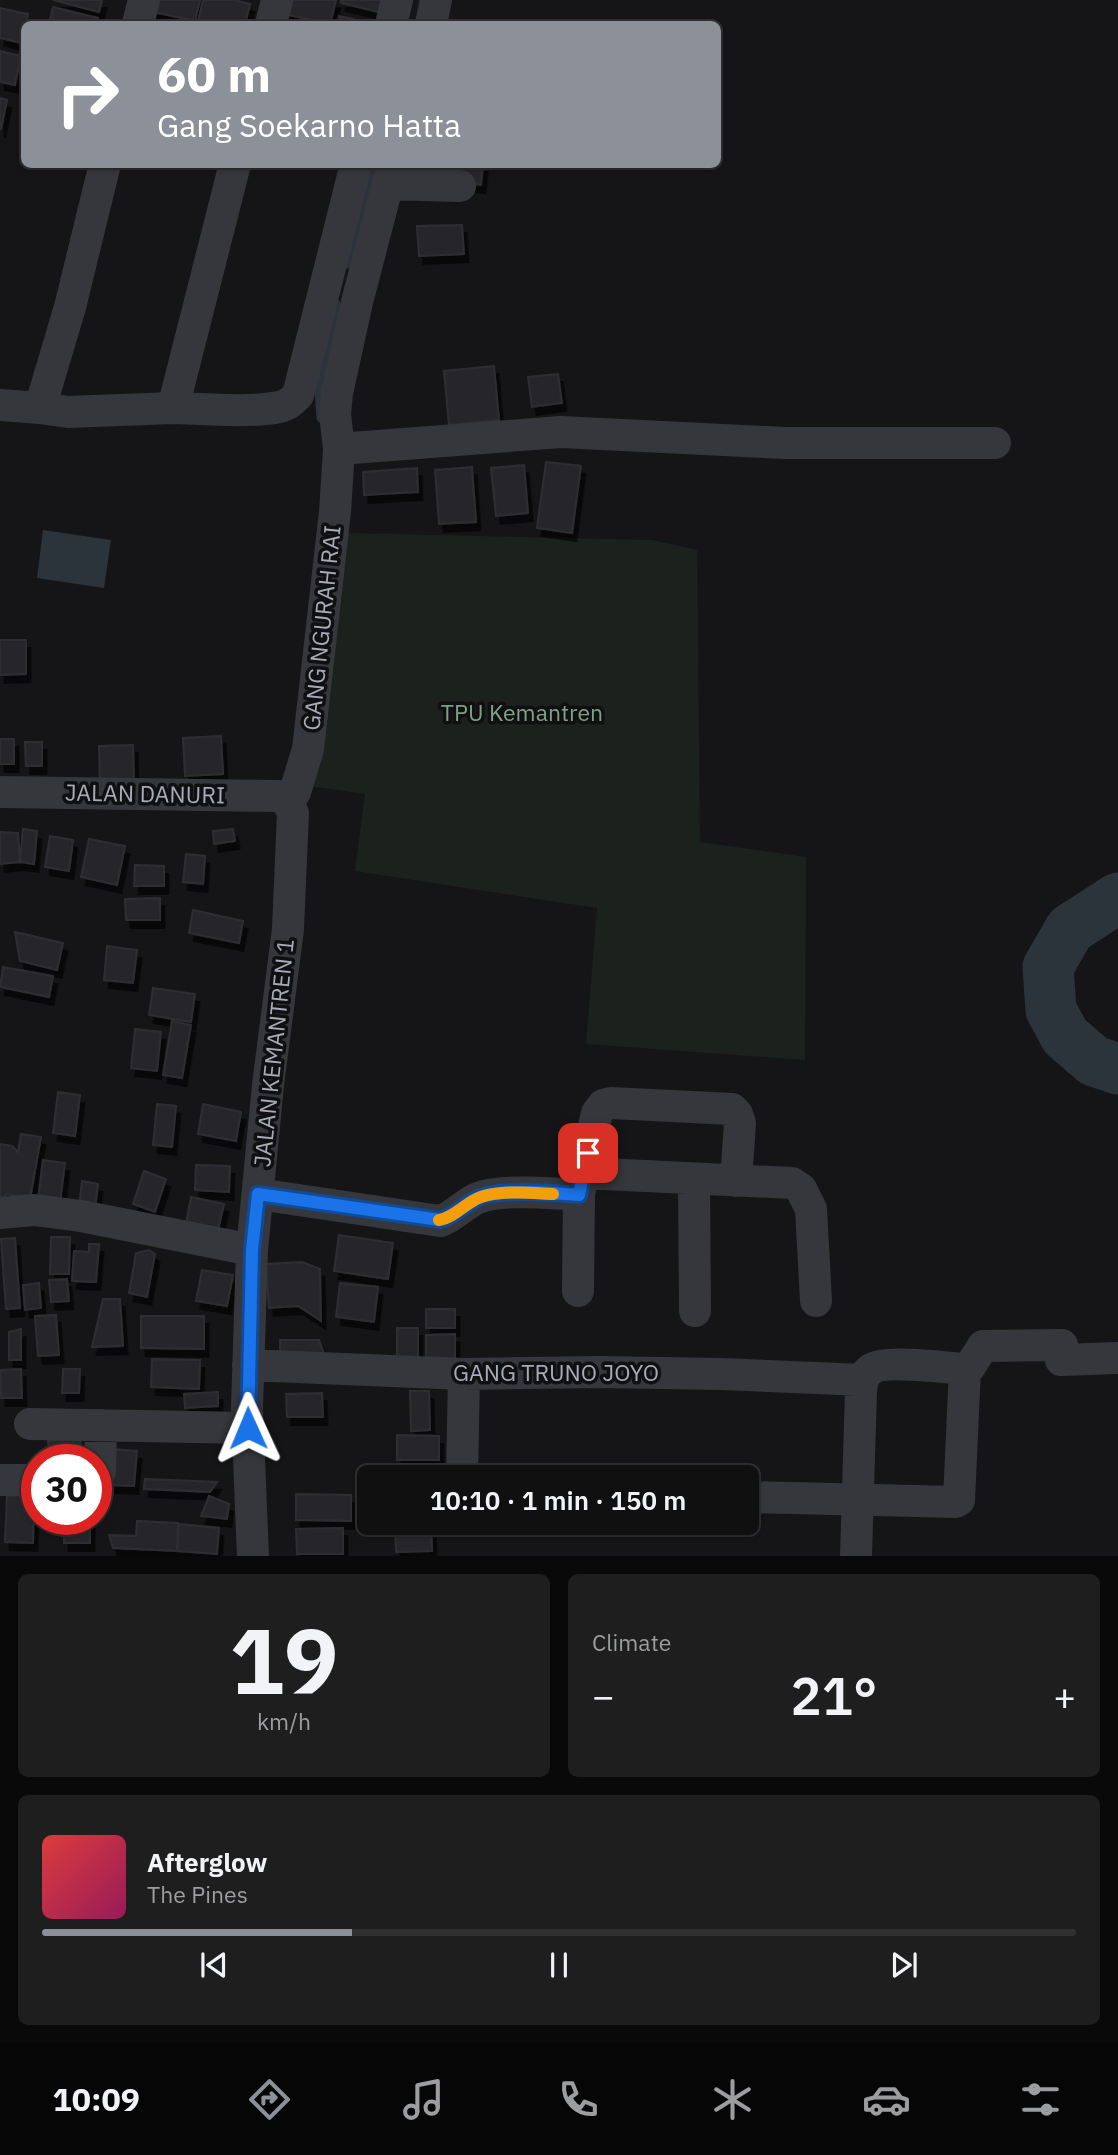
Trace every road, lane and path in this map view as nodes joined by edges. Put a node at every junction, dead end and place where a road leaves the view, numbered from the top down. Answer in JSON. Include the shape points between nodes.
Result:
{"nodes":[{"id":1,"x":144,"y":0,"type":"edge"},
{"id":2,"x":277,"y":0,"type":"edge"},
{"id":3,"x":397,"y":0,"type":"edge"},
{"id":4,"x":436,"y":0,"type":"edge"},
{"id":5,"x":139,"y":21,"type":"edge"},
{"id":6,"x":272,"y":21,"type":"edge"},
{"id":7,"x":392,"y":21,"type":"edge"},
{"id":8,"x":432,"y":21,"type":"edge"},
{"id":9,"x":104,"y":168,"type":"edge"},
{"id":10,"x":234,"y":168,"type":"edge"},
{"id":11,"x":355,"y":168,"type":"edge"},
{"id":12,"x":391,"y":174,"type":"edge"},
{"id":13,"x":460,"y":186,"type":"dead end"},
{"id":14,"x":0,"y":405,"type":"edge"},
{"id":15,"x":40,"y":408,"type":"junction"},
{"id":16,"x":173,"y":408,"type":"junction"},
{"id":17,"x":995,"y":443,"type":"dead end"},
{"id":18,"x":339,"y":449,"type":"junction"},
{"id":19,"x":0,"y":792,"type":"edge"},
{"id":20,"x":288,"y":802,"type":"junction"},
{"id":21,"x":694,"y":1180,"type":"junction"},
{"id":22,"x":737,"y":1181,"type":"junction"},
{"id":23,"x":581,"y":1184,"type":"junction"},
{"id":24,"x":258,"y":1194,"type":"junction"},
{"id":25,"x":0,"y":1213,"type":"edge"},
{"id":26,"x":252,"y":1250,"type":"junction"},
{"id":27,"x":578,"y":1291,"type":"dead end"},
{"id":28,"x":816,"y":1301,"type":"dead end"},
{"id":29,"x":695,"y":1311,"type":"dead end"},
{"id":30,"x":1118,"y":1357,"type":"edge"},
{"id":31,"x":248,"y":1365,"type":"junction"},
{"id":32,"x":965,"y":1369,"type":"junction"},
{"id":33,"x":464,"y":1374,"type":"junction"},
{"id":34,"x":863,"y":1380,"type":"junction"},
{"id":35,"x":30,"y":1424,"type":"dead end"},
{"id":36,"x":101,"y":1425,"type":"junction"},
{"id":37,"x":248,"y":1428,"type":"junction"},
{"id":38,"x":101,"y":1444,"type":"edge"},
{"id":39,"x":462,"y":1465,"type":"edge"},
{"id":40,"x":0,"y":1480,"type":"edge"},
{"id":41,"x":21,"y":1480,"type":"edge"},
{"id":42,"x":759,"y":1497,"type":"edge"},
{"id":43,"x":858,"y":1499,"type":"junction"},
{"id":44,"x":253,"y":1556,"type":"edge"},
{"id":45,"x":856,"y":1556,"type":"edge"}],
"edges":[{"from":1,"to":5,"type":"street"},
{"from":2,"to":6,"type":"street"},
{"from":3,"to":7,"type":"street"},
{"from":4,"to":8,"type":"street"},
{"from":9,"to":15,"type":"street"},
{"from":10,"to":16,"type":"street"},
{"from":11,"to":16,"type":"street","via":[[298,395],[281,407]]},
{"from":12,"to":13,"type":"street"},
{"from":12,"to":18,"type":"street","name":"GANG NGURAH RAI","via":[[337,393]]},
{"from":14,"to":15,"type":"street"},
{"from":15,"to":16,"type":"street"},
{"from":17,"to":18,"type":"street","via":[[785,443],[561,432]]},
{"from":18,"to":20,"type":"street","name":"GANG NGURAH RAI","via":[[308,749]]},
{"from":19,"to":20,"type":"street","name":"JALAN DANURI","via":[[279,796]]},
{"from":20,"to":24,"type":"street","name":"JALAN KEMANTREN 1","via":[[293,813],[288,929]]},
{"from":21,"to":22,"type":"street"},
{"from":21,"to":23,"type":"street"},
{"from":21,"to":29,"type":"street"},
{"from":22,"to":23,"type":"street","via":[[740,1123],[732,1110],[611,1103],[597,1113]]},
{"from":22,"to":28,"type":"street","via":[[792,1183],[801,1189],[811,1209]]},
{"from":23,"to":24,"type":"street","via":[[479,1197],[440,1220]]},
{"from":23,"to":27,"type":"street"},
{"from":24,"to":26,"type":"street","name":"JALAN KEMANTREN 1"},
{"from":25,"to":26,"type":"street","via":[[34,1210],[81,1216]]},
{"from":26,"to":31,"type":"street","name":"JALAN KEMANTREN 1"},
{"from":30,"to":32,"type":"street","via":[[982,1346]]},
{"from":31,"to":33,"type":"street","name":"GANG TRUNO JOYO"},
{"from":31,"to":37,"type":"street","name":"JALAN KEMANTREN 1"},
{"from":32,"to":34,"type":"street","via":[[882,1364]]},
{"from":32,"to":43,"type":"street","via":[[959,1500]]},
{"from":33,"to":34,"type":"street","name":"GANG TRUNO JOYO","via":[[681,1373]]},
{"from":33,"to":39,"type":"street"},
{"from":34,"to":43,"type":"street"},
{"from":35,"to":36,"type":"street"},
{"from":36,"to":37,"type":"street"},
{"from":36,"to":38,"type":"street"},
{"from":37,"to":44,"type":"street","name":"JALAN KEMANTREN 1"},
{"from":40,"to":41,"type":"street"},
{"from":42,"to":43,"type":"street"},
{"from":43,"to":45,"type":"street"}]}
